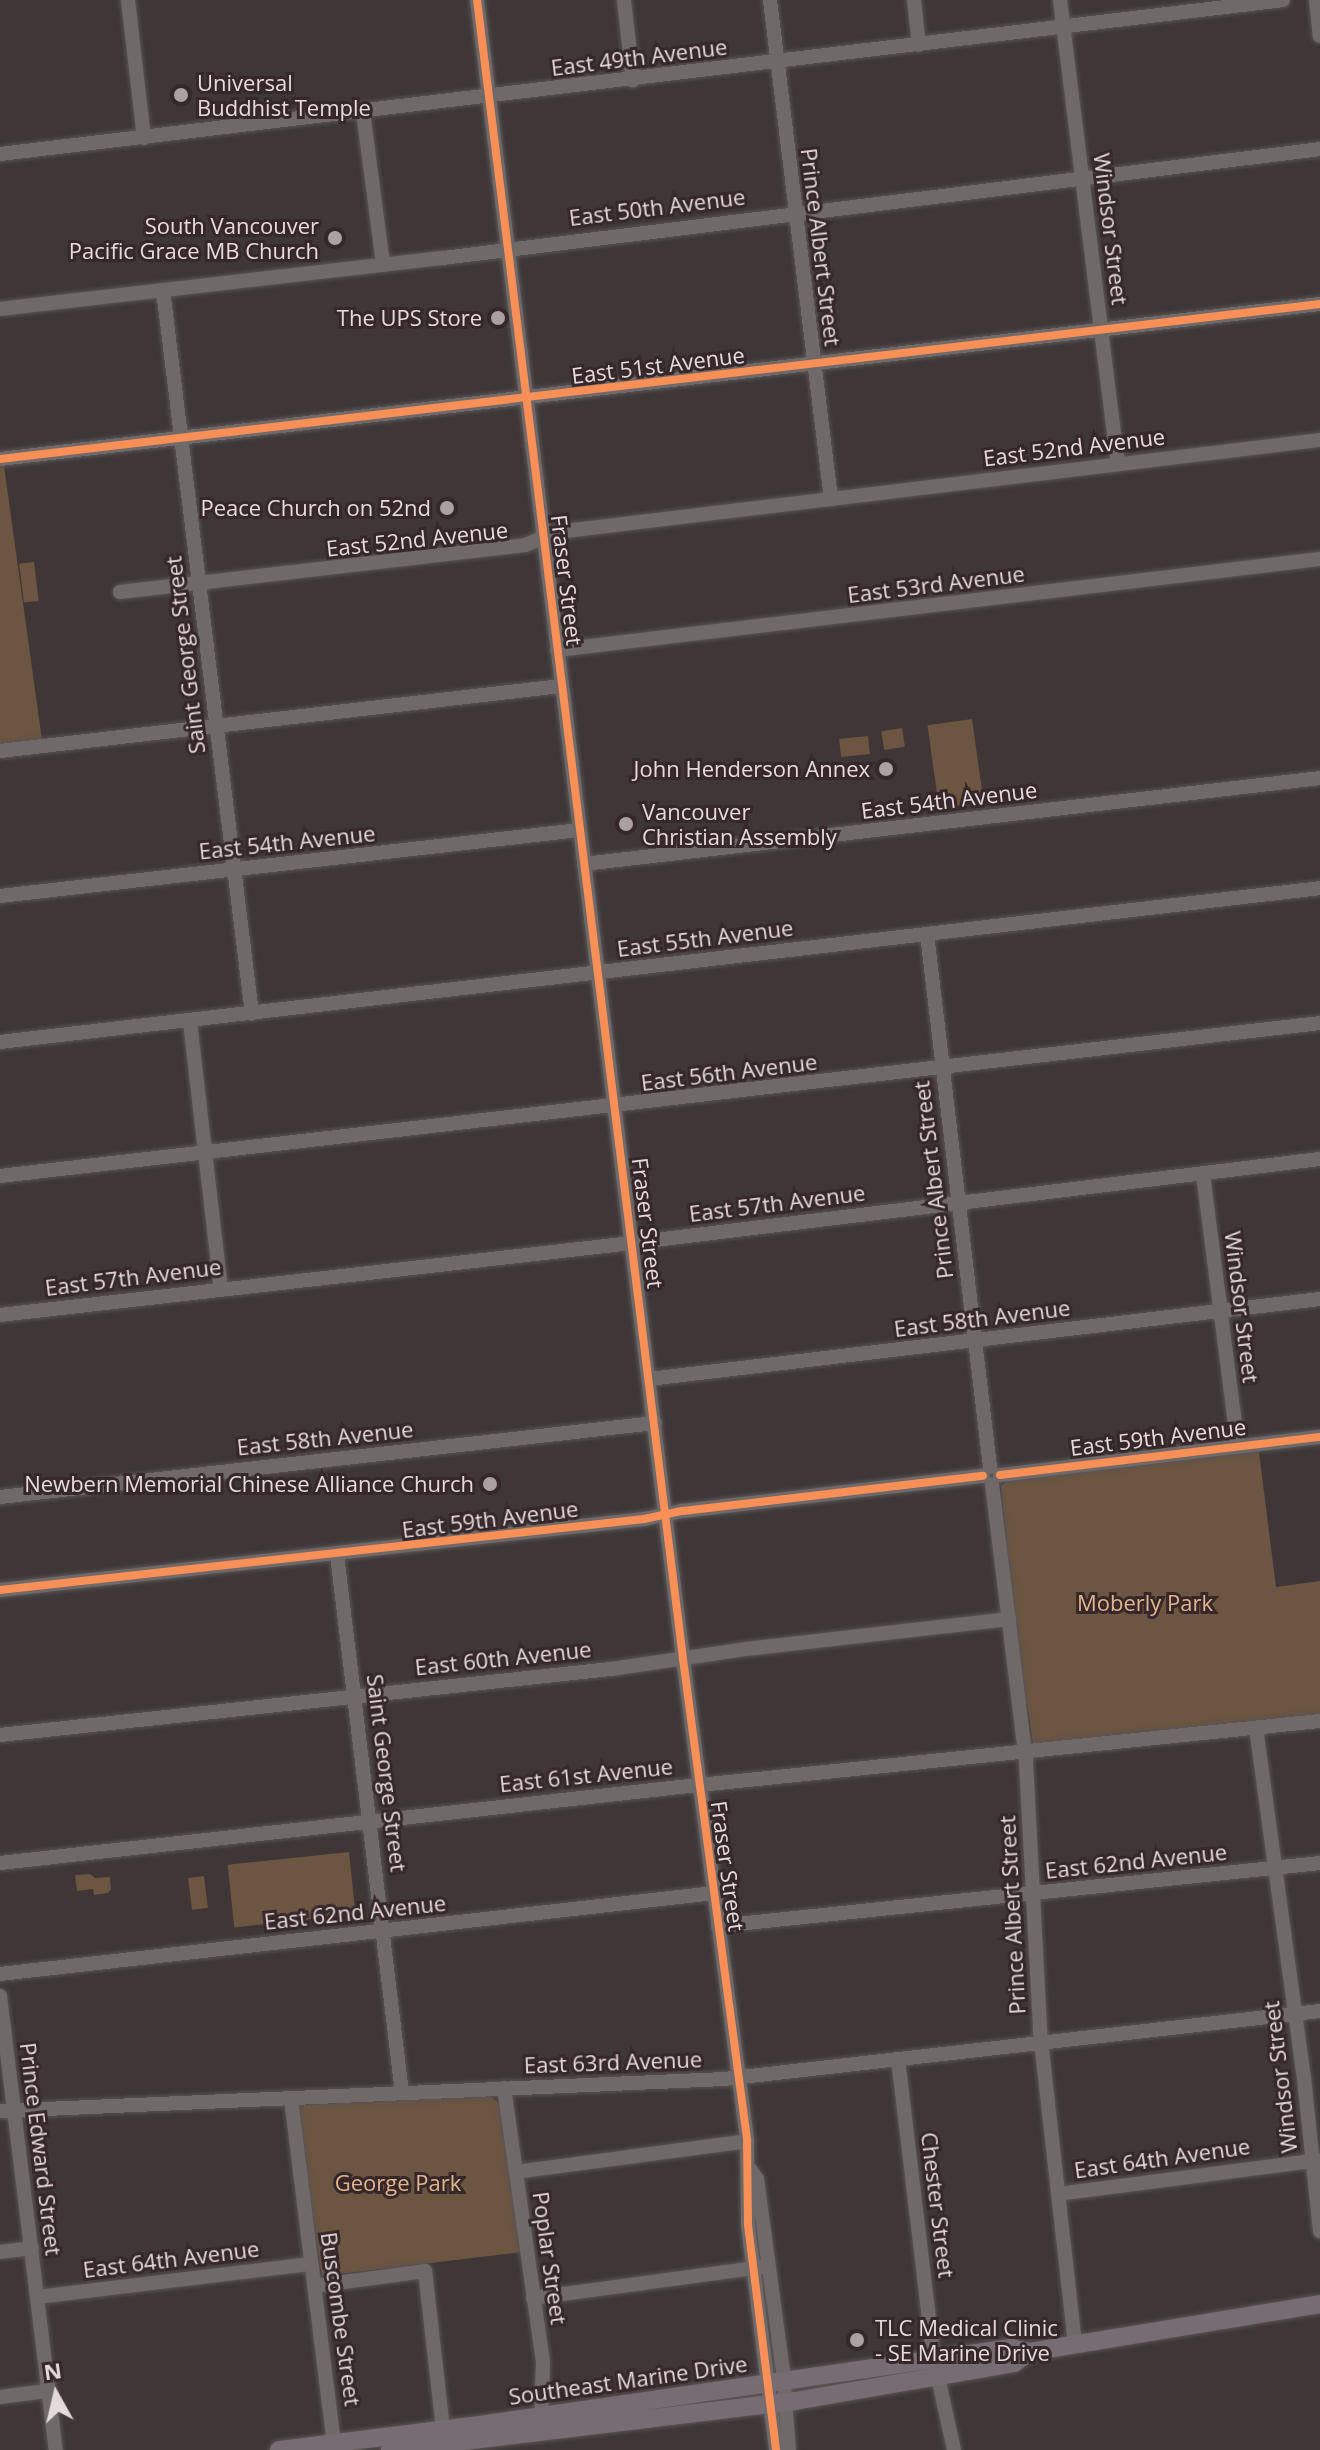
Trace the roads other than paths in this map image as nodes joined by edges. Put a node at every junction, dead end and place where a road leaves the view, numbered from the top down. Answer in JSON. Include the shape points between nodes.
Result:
{"nodes":[{"id":1,"x":128,"y":0,"type":"edge"},
{"id":2,"x":477,"y":0,"type":"edge"},
{"id":3,"x":624,"y":0,"type":"edge"},
{"id":4,"x":770,"y":0,"type":"edge"},
{"id":5,"x":914,"y":0,"type":"edge"},
{"id":6,"x":1060,"y":0,"type":"edge"},
{"id":7,"x":1283,"y":0,"type":"edge"},
{"id":8,"x":1316,"y":0,"type":"edge"},
{"id":9,"x":1207,"y":5,"type":"edge"},
{"id":10,"x":1063,"y":27,"type":"junction"},
{"id":11,"x":1320,"y":36,"type":"edge"},
{"id":12,"x":919,"y":45,"type":"junction"},
{"id":13,"x":777,"y":63,"type":"junction"},
{"id":14,"x":633,"y":80,"type":"junction"},
{"id":15,"x":488,"y":98,"type":"junction"},
{"id":16,"x":363,"y":112,"type":"junction"},
{"id":17,"x":144,"y":138,"type":"junction"},
{"id":18,"x":1320,"y":149,"type":"edge"},
{"id":19,"x":0,"y":154,"type":"edge"},
{"id":20,"x":1082,"y":177,"type":"junction"},
{"id":21,"x":794,"y":213,"type":"junction"},
{"id":22,"x":508,"y":249,"type":"junction"},
{"id":23,"x":383,"y":264,"type":"junction"},
{"id":24,"x":163,"y":290,"type":"junction"},
{"id":25,"x":1320,"y":304,"type":"edge"},
{"id":26,"x":0,"y":309,"type":"edge"},
{"id":27,"x":1101,"y":330,"type":"junction"},
{"id":28,"x":814,"y":364,"type":"junction"},
{"id":29,"x":526,"y":399,"type":"junction"},
{"id":30,"x":181,"y":438,"type":"junction"},
{"id":31,"x":1320,"y":440,"type":"edge"},
{"id":32,"x":0,"y":459,"type":"edge"},
{"id":33,"x":1118,"y":464,"type":"junction"},
{"id":34,"x":831,"y":499,"type":"junction"},
{"id":35,"x":543,"y":539,"type":"junction"},
{"id":36,"x":1320,"y":559,"type":"edge"},
{"id":37,"x":199,"y":582,"type":"junction"},
{"id":38,"x":120,"y":592,"type":"dead end"},
{"id":39,"x":557,"y":650,"type":"junction"},
{"id":40,"x":561,"y":686,"type":"junction"},
{"id":41,"x":216,"y":726,"type":"junction"},
{"id":42,"x":0,"y":751,"type":"edge"},
{"id":43,"x":1320,"y":778,"type":"edge"},
{"id":44,"x":579,"y":830,"type":"junction"},
{"id":45,"x":584,"y":864,"type":"junction"},
{"id":46,"x":235,"y":870,"type":"junction"},
{"id":47,"x":1320,"y":888,"type":"edge"},
{"id":48,"x":0,"y":896,"type":"edge"},
{"id":49,"x":927,"y":934,"type":"junction"},
{"id":50,"x":597,"y":973,"type":"junction"},
{"id":51,"x":252,"y":1014,"type":"junction"},
{"id":52,"x":190,"y":1022,"type":"junction"},
{"id":53,"x":1320,"y":1023,"type":"edge"},
{"id":54,"x":0,"y":1042,"type":"edge"},
{"id":55,"x":942,"y":1069,"type":"junction"},
{"id":56,"x":614,"y":1107,"type":"junction"},
{"id":57,"x":205,"y":1152,"type":"junction"},
{"id":58,"x":1320,"y":1159,"type":"edge"},
{"id":59,"x":1203,"y":1174,"type":"junction"},
{"id":60,"x":0,"y":1176,"type":"edge"},
{"id":61,"x":958,"y":1203,"type":"junction"},
{"id":62,"x":632,"y":1243,"type":"junction"},
{"id":63,"x":221,"y":1289,"type":"junction"},
{"id":64,"x":1320,"y":1299,"type":"edge"},
{"id":65,"x":1221,"y":1311,"type":"junction"},
{"id":66,"x":0,"y":1315,"type":"edge"},
{"id":67,"x":975,"y":1341,"type":"junction"},
{"id":68,"x":649,"y":1379,"type":"junction"},
{"id":69,"x":655,"y":1423,"type":"junction"},
{"id":70,"x":1320,"y":1437,"type":"edge"},
{"id":71,"x":1238,"y":1446,"type":"junction"},
{"id":72,"x":991,"y":1476,"type":"junction"},
{"id":73,"x":0,"y":1497,"type":"edge"},
{"id":74,"x":665,"y":1516,"type":"junction"},
{"id":75,"x":337,"y":1555,"type":"junction"},
{"id":76,"x":0,"y":1590,"type":"edge"},
{"id":77,"x":1009,"y":1619,"type":"junction"},
{"id":78,"x":683,"y":1659,"type":"junction"},
{"id":79,"x":355,"y":1696,"type":"junction"},
{"id":80,"x":1320,"y":1721,"type":"edge"},
{"id":81,"x":1256,"y":1728,"type":"junction"},
{"id":82,"x":0,"y":1735,"type":"edge"},
{"id":83,"x":1025,"y":1752,"type":"junction"},
{"id":84,"x":699,"y":1786,"type":"junction"},
{"id":85,"x":371,"y":1821,"type":"junction"},
{"id":86,"x":0,"y":1863,"type":"edge"},
{"id":87,"x":1320,"y":1863,"type":"edge"},
{"id":88,"x":1275,"y":1868,"type":"junction"},
{"id":89,"x":714,"y":1893,"type":"junction"},
{"id":90,"x":1034,"y":1895,"type":"junction"},
{"id":91,"x":718,"y":1926,"type":"junction"},
{"id":92,"x":384,"y":1931,"type":"junction"},
{"id":93,"x":0,"y":1974,"type":"edge"},
{"id":94,"x":0,"y":1996,"type":"edge"},
{"id":95,"x":1320,"y":2011,"type":"edge"},
{"id":96,"x":1295,"y":2014,"type":"junction"},
{"id":97,"x":1041,"y":2043,"type":"junction"},
{"id":98,"x":898,"y":2059,"type":"junction"},
{"id":99,"x":739,"y":2077,"type":"junction"},
{"id":100,"x":504,"y":2088,"type":"junction"},
{"id":101,"x":402,"y":2093,"type":"junction"},
{"id":102,"x":291,"y":2099,"type":"junction"},
{"id":103,"x":8,"y":2110,"type":"edge"},
{"id":104,"x":747,"y":2141,"type":"junction"},
{"id":105,"x":1316,"y":2160,"type":"edge"},
{"id":106,"x":516,"y":2172,"type":"junction"},
{"id":107,"x":1058,"y":2194,"type":"junction"},
{"id":108,"x":1320,"y":2231,"type":"edge"},
{"id":109,"x":32,"y":2248,"type":"junction"},
{"id":110,"x":0,"y":2252,"type":"edge"},
{"id":111,"x":311,"y":2264,"type":"junction"},
{"id":112,"x":761,"y":2267,"type":"junction"},
{"id":113,"x":314,"y":2286,"type":"junction"},
{"id":114,"x":37,"y":2297,"type":"junction"},
{"id":115,"x":533,"y":2298,"type":"junction"},
{"id":116,"x":1320,"y":2304,"type":"edge"},
{"id":117,"x":1075,"y":2345,"type":"junction"},
{"id":118,"x":1030,"y":2352,"type":"junction"},
{"id":119,"x":934,"y":2359,"type":"junction"},
{"id":120,"x":937,"y":2378,"type":"junction"},
{"id":121,"x":777,"y":2383,"type":"junction"},
{"id":122,"x":47,"y":2391,"type":"junction"},
{"id":123,"x":0,"y":2397,"type":"edge"},
{"id":124,"x":778,"y":2403,"type":"junction"},
{"id":125,"x":541,"y":2425,"type":"junction"},
{"id":126,"x":444,"y":2437,"type":"junction"},
{"id":127,"x":475,"y":2439,"type":"edge"},
{"id":128,"x":335,"y":2446,"type":"edge"},
{"id":129,"x":56,"y":2450,"type":"edge"},
{"id":130,"x":279,"y":2450,"type":"edge"},
{"id":131,"x":390,"y":2450,"type":"edge"},
{"id":132,"x":776,"y":2450,"type":"edge"},
{"id":133,"x":789,"y":2450,"type":"edge"},
{"id":134,"x":954,"y":2450,"type":"edge"}],
"edges":[{"from":1,"to":17,"type":"street"},
{"from":2,"to":15,"type":"street","name":"Fraser Street"},
{"from":3,"to":14,"type":"street"},
{"from":4,"to":13,"type":"street","name":"Prince Albert Street"},
{"from":5,"to":12,"type":"street"},
{"from":6,"to":10,"type":"street","name":"Windsor Street"},
{"from":7,"to":9,"type":"street","name":"East 49th Avenue"},
{"from":8,"to":11,"type":"street"},
{"from":9,"to":10,"type":"street","name":"East 49th Avenue"},
{"from":10,"to":12,"type":"street","name":"East 49th Avenue"},
{"from":10,"to":20,"type":"street","name":"Windsor Street"},
{"from":12,"to":13,"type":"street","name":"East 49th Avenue"},
{"from":13,"to":14,"type":"street","name":"East 49th Avenue"},
{"from":13,"to":21,"type":"street","name":"Prince Albert Street"},
{"from":14,"to":15,"type":"street","name":"East 49th Avenue"},
{"from":15,"to":16,"type":"street","name":"East 49th Avenue"},
{"from":15,"to":22,"type":"street","name":"Fraser Street"},
{"from":16,"to":17,"type":"street","name":"East 49th Avenue"},
{"from":16,"to":23,"type":"street"},
{"from":17,"to":19,"type":"street","name":"East 49th Avenue"},
{"from":18,"to":20,"type":"street","name":"East 50th Avenue"},
{"from":20,"to":21,"type":"street","name":"East 50th Avenue"},
{"from":20,"to":27,"type":"street","name":"Windsor Street"},
{"from":21,"to":22,"type":"street","name":"East 50th Avenue"},
{"from":21,"to":28,"type":"street","name":"Prince Albert Street"},
{"from":22,"to":23,"type":"street","name":"East 50th Avenue"},
{"from":22,"to":29,"type":"street","name":"Fraser Street"},
{"from":23,"to":24,"type":"street","name":"East 50th Avenue"},
{"from":24,"to":26,"type":"street","name":"East 50th Avenue"},
{"from":24,"to":30,"type":"street","name":"Saint George Street"},
{"from":25,"to":27,"type":"street","name":"East 51st Avenue"},
{"from":27,"to":28,"type":"street","name":"East 51st Avenue"},
{"from":27,"to":33,"type":"street","name":"Windsor Street"},
{"from":28,"to":29,"type":"street","name":"East 51st Avenue"},
{"from":28,"to":34,"type":"street","name":"Prince Albert Street"},
{"from":29,"to":30,"type":"street","name":"East 51st Avenue"},
{"from":29,"to":35,"type":"street","name":"Fraser Street"},
{"from":30,"to":32,"type":"street","name":"East 51st Avenue"},
{"from":30,"to":37,"type":"street","name":"Saint George Street"},
{"from":31,"to":33,"type":"street","name":"East 52nd Avenue"},
{"from":33,"to":34,"type":"street","name":"East 52nd Avenue"},
{"from":34,"to":35,"type":"street","name":"East 52nd Avenue","via":[[557,532]]},
{"from":35,"to":37,"type":"street","name":"East 52nd Avenue","via":[[528,545]]},
{"from":35,"to":39,"type":"street","name":"Fraser Street"},
{"from":36,"to":39,"type":"street","name":"East 53rd Avenue"},
{"from":37,"to":38,"type":"street","name":"East 52nd Avenue"},
{"from":37,"to":41,"type":"street","name":"Saint George Street"},
{"from":39,"to":40,"type":"street","name":"Fraser Street"},
{"from":40,"to":41,"type":"street"},
{"from":40,"to":44,"type":"street","name":"Fraser Street"},
{"from":41,"to":42,"type":"street"},
{"from":41,"to":46,"type":"street","name":"Saint George Street"},
{"from":43,"to":45,"type":"street","name":"East 54th Avenue"},
{"from":44,"to":45,"type":"street","name":"Fraser Street"},
{"from":44,"to":46,"type":"street","name":"East 54th Avenue"},
{"from":45,"to":50,"type":"street","name":"Fraser Street"},
{"from":46,"to":48,"type":"street","name":"East 54th Avenue"},
{"from":46,"to":51,"type":"street","name":"Saint George Street"},
{"from":47,"to":49,"type":"street","name":"East 55th Avenue"},
{"from":49,"to":50,"type":"street","name":"East 55th Avenue"},
{"from":49,"to":55,"type":"street","name":"Prince Albert Street"},
{"from":50,"to":51,"type":"street","name":"East 55th Avenue"},
{"from":50,"to":56,"type":"street","name":"Fraser Street"},
{"from":51,"to":52,"type":"street","name":"East 55th Avenue"},
{"from":52,"to":54,"type":"street","name":"East 55th Avenue"},
{"from":52,"to":57,"type":"street"},
{"from":53,"to":55,"type":"street","name":"East 56th Avenue"},
{"from":55,"to":56,"type":"street","name":"East 56th Avenue"},
{"from":55,"to":61,"type":"street","name":"Prince Albert Street"},
{"from":56,"to":57,"type":"street","name":"East 56th Avenue"},
{"from":56,"to":62,"type":"street","name":"Fraser Street"},
{"from":57,"to":60,"type":"street","name":"East 56th Avenue"},
{"from":57,"to":63,"type":"street"},
{"from":58,"to":59,"type":"street","name":"East 57th Avenue"},
{"from":59,"to":61,"type":"street","name":"East 57th Avenue"},
{"from":59,"to":65,"type":"street","name":"Windsor Street"},
{"from":61,"to":62,"type":"street","name":"East 57th Avenue"},
{"from":61,"to":67,"type":"street","name":"Prince Albert Street"},
{"from":62,"to":63,"type":"street","name":"East 57th Avenue"},
{"from":62,"to":68,"type":"street","name":"Fraser Street"},
{"from":63,"to":66,"type":"street","name":"East 57th Avenue"},
{"from":64,"to":65,"type":"street","name":"East 58th Avenue"},
{"from":65,"to":67,"type":"street","name":"East 58th Avenue"},
{"from":65,"to":71,"type":"street","name":"Windsor Street"},
{"from":67,"to":68,"type":"street","name":"East 58th Avenue"},
{"from":67,"to":72,"type":"street","name":"Prince Albert Street"},
{"from":68,"to":69,"type":"street","name":"Fraser Street"},
{"from":69,"to":73,"type":"street","name":"East 58th Avenue"},
{"from":69,"to":74,"type":"street","name":"Fraser Street"},
{"from":70,"to":71,"type":"street","name":"East 59th Avenue"},
{"from":71,"to":72,"type":"street","name":"East 59th Avenue"},
{"from":72,"to":74,"type":"street","name":"East 59th Avenue"},
{"from":72,"to":77,"type":"street","name":"Prince Albert Street"},
{"from":74,"to":75,"type":"street","name":"East 59th Avenue"},
{"from":74,"to":78,"type":"street","name":"Fraser Street"},
{"from":75,"to":76,"type":"street","name":"East 59th Avenue"},
{"from":75,"to":79,"type":"street","name":"Saint George Street"},
{"from":77,"to":78,"type":"street","name":"East 60th Avenue"},
{"from":77,"to":83,"type":"street","name":"Prince Albert Street"},
{"from":78,"to":79,"type":"street","name":"East 60th Avenue"},
{"from":78,"to":84,"type":"street","name":"Fraser Street"},
{"from":79,"to":82,"type":"street","name":"East 60th Avenue"},
{"from":79,"to":85,"type":"street","name":"Saint George Street"},
{"from":80,"to":81,"type":"street","name":"East 61st Avenue"},
{"from":81,"to":83,"type":"street","name":"East 61st Avenue"},
{"from":81,"to":88,"type":"street","name":"Windsor Street"},
{"from":83,"to":84,"type":"street","name":"East 61st Avenue"},
{"from":83,"to":90,"type":"street","name":"Prince Albert Street"},
{"from":84,"to":85,"type":"street","name":"East 61st Avenue"},
{"from":84,"to":89,"type":"street","name":"Fraser Street"},
{"from":85,"to":86,"type":"street","name":"East 61st Avenue"},
{"from":85,"to":92,"type":"street","name":"Saint George Street"},
{"from":87,"to":88,"type":"street","name":"East 62nd Avenue"},
{"from":88,"to":90,"type":"street","name":"East 62nd Avenue"},
{"from":88,"to":96,"type":"street","name":"Windsor Street"},
{"from":89,"to":91,"type":"street","name":"Fraser Street"},
{"from":89,"to":92,"type":"street","name":"East 62nd Avenue"},
{"from":90,"to":91,"type":"street","name":"East 62nd Avenue"},
{"from":90,"to":97,"type":"street","name":"Prince Albert Street"},
{"from":91,"to":99,"type":"street","name":"Fraser Street"},
{"from":92,"to":93,"type":"street","name":"East 62nd Avenue"},
{"from":92,"to":101,"type":"street","name":"Saint George Street"},
{"from":94,"to":103,"type":"street","name":"Prince Edward Street"},
{"from":95,"to":96,"type":"street","name":"East 63rd Avenue"},
{"from":96,"to":97,"type":"street","name":"East 63rd Avenue"},
{"from":96,"to":105,"type":"street","name":"Windsor Street"},
{"from":97,"to":98,"type":"street","name":"East 63rd Avenue"},
{"from":97,"to":107,"type":"street","name":"Prince Albert Street"},
{"from":98,"to":99,"type":"street","name":"East 63rd Avenue"},
{"from":98,"to":119,"type":"street","name":"Chester Street"},
{"from":99,"to":100,"type":"street","name":"East 63rd Avenue"},
{"from":99,"to":104,"type":"street","name":"Fraser Street"},
{"from":100,"to":101,"type":"street","name":"East 63rd Avenue"},
{"from":100,"to":106,"type":"street","name":"Poplar Street"},
{"from":101,"to":102,"type":"street","name":"East 63rd Avenue"},
{"from":102,"to":103,"type":"street","name":"East 63rd Avenue"},
{"from":102,"to":111,"type":"street","name":"Buscombe Street"},
{"from":103,"to":109,"type":"street","name":"Prince Edward Street"},
{"from":104,"to":106,"type":"street"},
{"from":104,"to":112,"type":"street","name":"Fraser Street","via":[[745,2181]]},
{"from":105,"to":107,"type":"street","name":"East 64th Avenue"},
{"from":105,"to":108,"type":"street","name":"Windsor Street"},
{"from":106,"to":115,"type":"street","name":"Poplar Street"},
{"from":107,"to":117,"type":"street","name":"Prince Albert Street"},
{"from":109,"to":110,"type":"street"},
{"from":109,"to":114,"type":"street","name":"Prince Edward Street"},
{"from":111,"to":113,"type":"street","name":"Buscombe Street"},
{"from":111,"to":114,"type":"street","name":"East 64th Avenue"},
{"from":112,"to":115,"type":"street"},
{"from":112,"to":121,"type":"street","name":"Fraser Street"},
{"from":113,"to":126,"type":"street","via":[[425,2271]]},
{"from":113,"to":128,"type":"street","name":"Buscombe Street"},
{"from":114,"to":122,"type":"street","name":"Prince Edward Street"},
{"from":115,"to":125,"type":"street","name":"Poplar Street","via":[[543,2362]]},
{"from":116,"to":117,"type":"main road","name":"Southeast Marine Drive"},
{"from":117,"to":118,"type":"main road","name":"Southeast Marine Drive"},
{"from":118,"to":119,"type":"main road","name":"Southeast Marine Drive","via":[[1011,2348]]},
{"from":118,"to":120,"type":"main road","name":"Southeast Marine Drive","via":[[1014,2363]]},
{"from":119,"to":120,"type":"street","name":"Chester Street"},
{"from":119,"to":121,"type":"main road","name":"Southeast Marine Drive"},
{"from":120,"to":124,"type":"main road","name":"Southeast Marine Drive"},
{"from":120,"to":134,"type":"street","name":"Chester Street"},
{"from":121,"to":124,"type":"street","name":"Fraser Street"},
{"from":121,"to":125,"type":"main road","name":"Southeast Marine Drive"},
{"from":122,"to":123,"type":"street"},
{"from":122,"to":129,"type":"street","name":"Prince Edward Street"},
{"from":124,"to":125,"type":"main road","name":"Southeast Marine Drive"},
{"from":124,"to":132,"type":"street","name":"Fraser Street"},
{"from":124,"to":133,"type":"street","name":"Fraser Street"},
{"from":125,"to":127,"type":"main road","name":"Southeast Marine Drive"},
{"from":126,"to":127,"type":"main road","name":"Southeast Marine Drive"},
{"from":126,"to":128,"type":"main road","name":"Southeast Marine Drive"},
{"from":126,"to":131,"type":"main road","name":"Southeast Marine Drive"},
{"from":128,"to":130,"type":"main road","name":"Southeast Marine Drive"}]}
